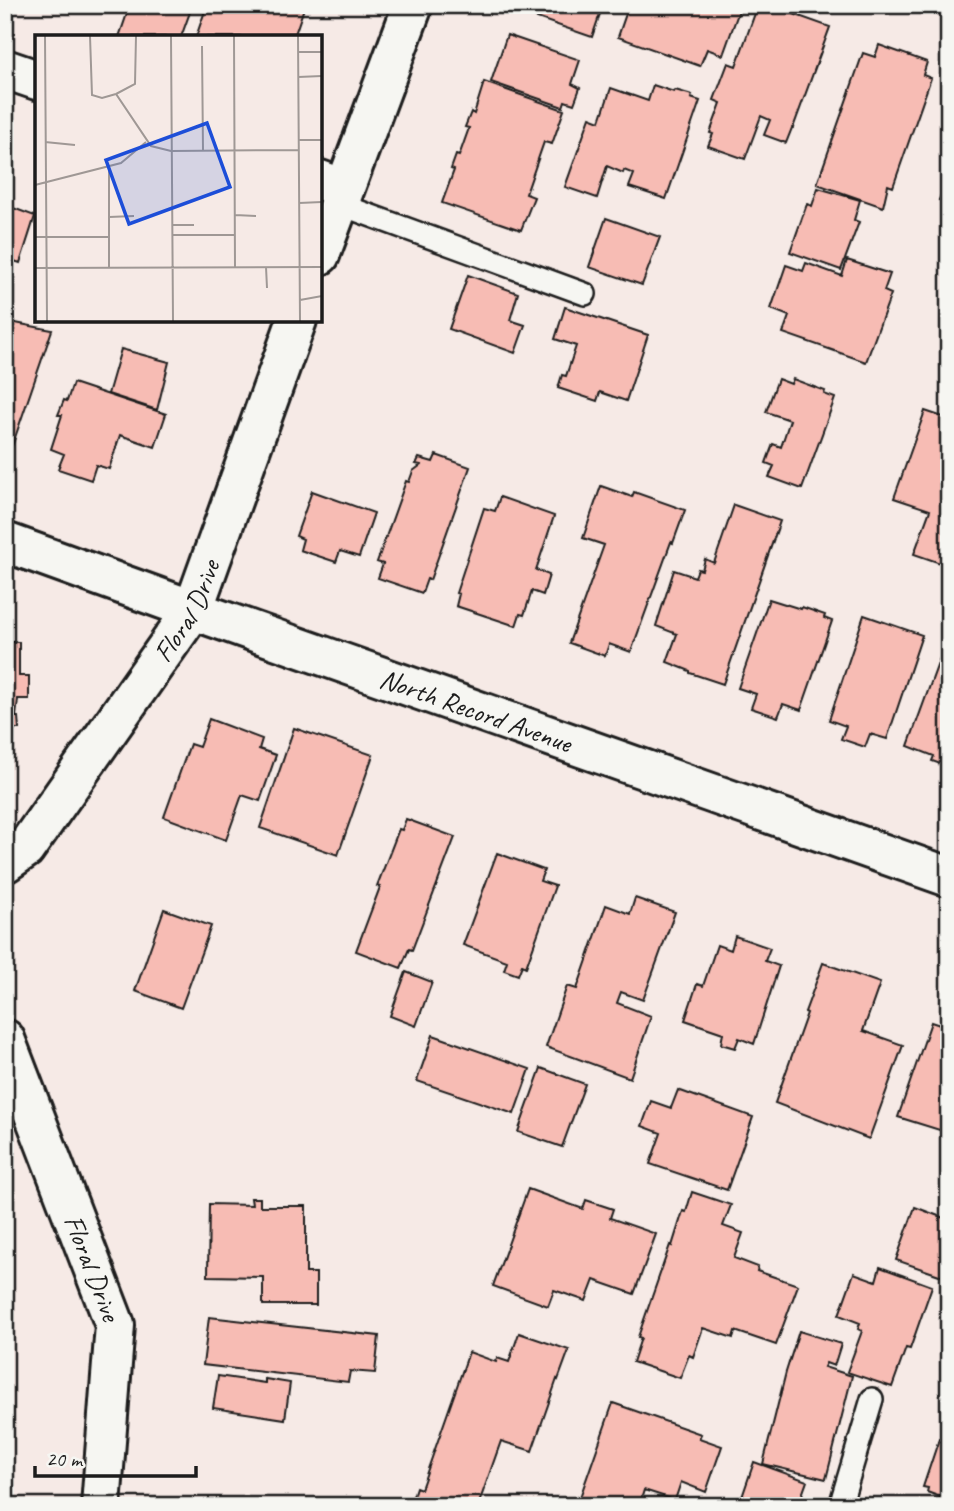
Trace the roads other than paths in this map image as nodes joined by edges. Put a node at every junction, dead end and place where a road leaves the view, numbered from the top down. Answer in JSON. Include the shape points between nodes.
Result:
{"nodes":[{"id":1,"x":413,"y":5,"type":"edge"},
{"id":2,"x":5,"y":69,"type":"edge"},
{"id":3,"x":35,"y":79,"type":"edge"},
{"id":4,"x":334,"y":191,"type":"edge"},
{"id":5,"x":322,"y":246,"type":"edge"},
{"id":6,"x":585,"y":294,"type":"dead end"},
{"id":7,"x":296,"y":322,"type":"edge"},
{"id":8,"x":5,"y":542,"type":"edge"},
{"id":9,"x":193,"y":610,"type":"junction"},
{"id":10,"x":5,"y":863,"type":"edge"},
{"id":11,"x":949,"y":877,"type":"edge"},
{"id":12,"x":5,"y":1040,"type":"edge"},
{"id":13,"x":872,"y":1399,"type":"dead end"},
{"id":14,"x":109,"y":1503,"type":"edge"},
{"id":15,"x":840,"y":1506,"type":"edge"}],
"edges":[{"from":1,"to":4,"type":"street"},
{"from":2,"to":3,"type":"street"},
{"from":4,"to":5,"type":"street"},
{"from":4,"to":6,"type":"lane"},
{"from":7,"to":9,"type":"street","name":"Floral Drive"},
{"from":8,"to":9,"type":"street","name":"North Record Avenue"},
{"from":9,"to":10,"type":"street","name":"Floral Drive","via":[[24,849]]},
{"from":9,"to":11,"type":"street","name":"North Record Avenue"},
{"from":12,"to":14,"type":"street","name":"Floral Drive","via":[[115,1325]]},
{"from":13,"to":15,"type":"lane"}]}
